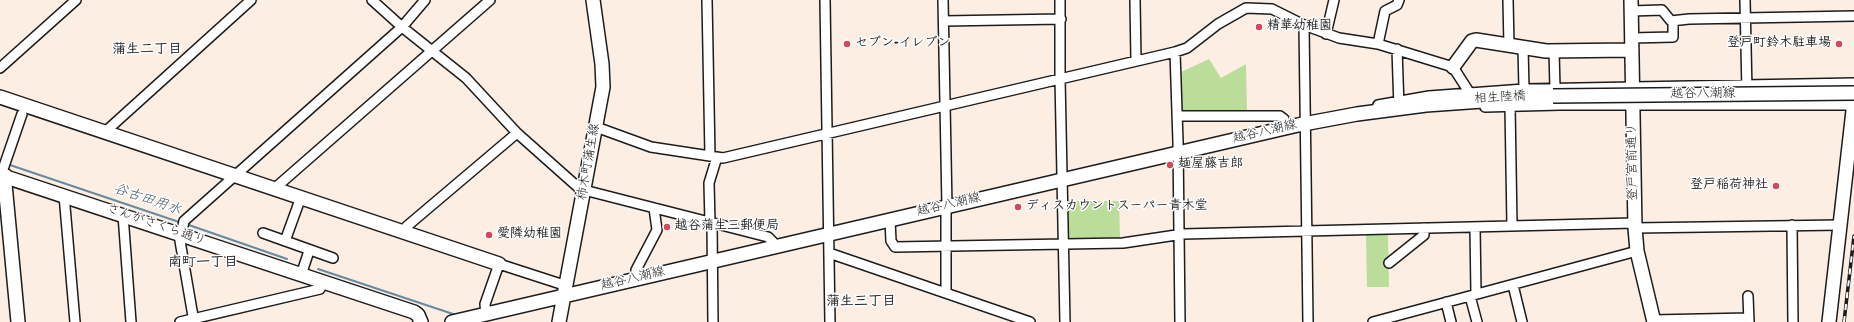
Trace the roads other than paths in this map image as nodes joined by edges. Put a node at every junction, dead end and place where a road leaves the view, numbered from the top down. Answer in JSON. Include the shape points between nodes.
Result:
{"nodes":[{"id":1,"x":76,"y":0,"type":"edge"},
{"id":2,"x":250,"y":0,"type":"edge"},
{"id":3,"x":372,"y":0,"type":"edge"},
{"id":4,"x":425,"y":0,"type":"edge"},
{"id":5,"x":490,"y":0,"type":"edge"},
{"id":6,"x":593,"y":0,"type":"edge"},
{"id":7,"x":708,"y":0,"type":"edge"},
{"id":8,"x":825,"y":0,"type":"edge"},
{"id":9,"x":943,"y":0,"type":"edge"},
{"id":10,"x":1060,"y":0,"type":"edge"},
{"id":11,"x":1135,"y":0,"type":"edge"},
{"id":12,"x":1240,"y":0,"type":"edge"},
{"id":13,"x":1334,"y":0,"type":"edge"},
{"id":14,"x":1399,"y":0,"type":"edge"},
{"id":15,"x":1508,"y":0,"type":"edge"},
{"id":16,"x":1745,"y":0,"type":"edge"},
{"id":17,"x":1273,"y":5,"type":"edge"},
{"id":18,"x":1631,"y":5,"type":"edge"},
{"id":19,"x":1240,"y":10,"type":"junction"},
{"id":20,"x":1854,"y":16,"type":"edge"},
{"id":21,"x":1746,"y":18,"type":"junction"},
{"id":22,"x":1061,"y":19,"type":"junction"},
{"id":23,"x":944,"y":21,"type":"junction"},
{"id":24,"x":1673,"y":21,"type":"junction"},
{"id":25,"x":1304,"y":25,"type":"junction"},
{"id":26,"x":402,"y":27,"type":"junction"},
{"id":27,"x":1326,"y":34,"type":"junction"},
{"id":28,"x":1378,"y":44,"type":"junction"},
{"id":29,"x":1631,"y":44,"type":"junction"},
{"id":30,"x":1509,"y":46,"type":"junction"},
{"id":31,"x":1523,"y":48,"type":"junction"},
{"id":32,"x":1397,"y":49,"type":"junction"},
{"id":33,"x":432,"y":51,"type":"junction"},
{"id":34,"x":1554,"y":51,"type":"junction"},
{"id":35,"x":1175,"y":52,"type":"junction"},
{"id":36,"x":1136,"y":61,"type":"junction"},
{"id":37,"x":1453,"y":67,"type":"junction"},
{"id":38,"x":0,"y":68,"type":"edge"},
{"id":39,"x":1060,"y":78,"type":"junction"},
{"id":40,"x":1854,"y":83,"type":"edge"},
{"id":41,"x":1747,"y":86,"type":"junction"},
{"id":42,"x":1633,"y":87,"type":"junction"},
{"id":43,"x":1524,"y":89,"type":"junction"},
{"id":44,"x":1469,"y":92,"type":"junction"},
{"id":45,"x":1554,"y":92,"type":"junction"},
{"id":46,"x":1854,"y":93,"type":"edge"},
{"id":47,"x":0,"y":97,"type":"edge"},
{"id":48,"x":1448,"y":102,"type":"joint"},
{"id":49,"x":1854,"y":102,"type":"edge"},
{"id":50,"x":1398,"y":105,"type":"junction"},
{"id":51,"x":1426,"y":105,"type":"junction"},
{"id":52,"x":1747,"y":105,"type":"junction"},
{"id":53,"x":1854,"y":105,"type":"edge"},
{"id":54,"x":944,"y":106,"type":"junction"},
{"id":55,"x":1510,"y":106,"type":"junction"},
{"id":56,"x":1633,"y":106,"type":"junction"},
{"id":57,"x":22,"y":114,"type":"dead end"},
{"id":58,"x":1177,"y":116,"type":"junction"},
{"id":59,"x":1305,"y":124,"type":"junction"},
{"id":60,"x":596,"y":127,"type":"junction"},
{"id":61,"x":1286,"y":128,"type":"junction"},
{"id":62,"x":105,"y":132,"type":"junction"},
{"id":63,"x":517,"y":133,"type":"junction"},
{"id":64,"x":827,"y":134,"type":"junction"},
{"id":65,"x":1178,"y":153,"type":"junction"},
{"id":66,"x":714,"y":157,"type":"junction"},
{"id":67,"x":3,"y":175,"type":"edge"},
{"id":68,"x":235,"y":175,"type":"junction"},
{"id":69,"x":1063,"y":180,"type":"junction"},
{"id":70,"x":274,"y":189,"type":"junction"},
{"id":71,"x":585,"y":191,"type":"junction"},
{"id":72,"x":64,"y":195,"type":"junction"},
{"id":73,"x":301,"y":197,"type":"junction"},
{"id":74,"x":947,"y":207,"type":"junction"},
{"id":75,"x":654,"y":208,"type":"junction"},
{"id":76,"x":123,"y":215,"type":"junction"},
{"id":77,"x":890,"y":220,"type":"junction"},
{"id":78,"x":711,"y":223,"type":"junction"},
{"id":79,"x":1634,"y":225,"type":"junction"},
{"id":80,"x":1792,"y":225,"type":"junction"},
{"id":81,"x":1840,"y":225,"type":"junction"},
{"id":82,"x":1512,"y":226,"type":"junction"},
{"id":83,"x":1475,"y":227,"type":"junction"},
{"id":84,"x":4,"y":228,"type":"edge"},
{"id":85,"x":1424,"y":228,"type":"junction"},
{"id":86,"x":1306,"y":231,"type":"junction"},
{"id":87,"x":405,"y":232,"type":"junction"},
{"id":88,"x":264,"y":233,"type":"dead end"},
{"id":89,"x":180,"y":234,"type":"junction"},
{"id":90,"x":829,"y":234,"type":"junction"},
{"id":91,"x":1178,"y":234,"type":"junction"},
{"id":92,"x":285,"y":241,"type":"junction"},
{"id":93,"x":1064,"y":244,"type":"junction"},
{"id":94,"x":946,"y":246,"type":"junction"},
{"id":95,"x":774,"y":247,"type":"junction"},
{"id":96,"x":309,"y":251,"type":"junction"},
{"id":97,"x":1637,"y":251,"type":"junction"},
{"id":98,"x":829,"y":253,"type":"junction"},
{"id":99,"x":333,"y":258,"type":"dead end"},
{"id":100,"x":713,"y":261,"type":"junction"},
{"id":101,"x":1389,"y":263,"type":"dead end"},
{"id":102,"x":499,"y":264,"type":"junction"},
{"id":103,"x":301,"y":275,"type":"junction"},
{"id":104,"x":636,"y":279,"type":"junction"},
{"id":105,"x":323,"y":282,"type":"junction"},
{"id":106,"x":1513,"y":285,"type":"junction"},
{"id":107,"x":566,"y":291,"type":"junction"},
{"id":108,"x":946,"y":292,"type":"junction"},
{"id":109,"x":1473,"y":295,"type":"junction"},
{"id":110,"x":1748,"y":296,"type":"dead end"},
{"id":111,"x":1446,"y":302,"type":"junction"},
{"id":112,"x":486,"y":314,"type":"junction"},
{"id":113,"x":1406,"y":318,"type":"edge"},
{"id":114,"x":194,"y":320,"type":"edge"},
{"id":115,"x":1749,"y":320,"type":"edge"},
{"id":116,"x":458,"y":321,"type":"edge"},
{"id":117,"x":1383,"y":321,"type":"edge"},
{"id":118,"x":1653,"y":321,"type":"edge"},
{"id":119,"x":18,"y":322,"type":"edge"},
{"id":120,"x":75,"y":322,"type":"edge"},
{"id":121,"x":131,"y":322,"type":"edge"},
{"id":122,"x":180,"y":322,"type":"edge"},
{"id":123,"x":421,"y":322,"type":"edge"},
{"id":124,"x":559,"y":322,"type":"edge"},
{"id":125,"x":713,"y":322,"type":"edge"},
{"id":126,"x":830,"y":322,"type":"edge"},
{"id":127,"x":1030,"y":322,"type":"edge"},
{"id":128,"x":1065,"y":322,"type":"edge"},
{"id":129,"x":1180,"y":322,"type":"edge"},
{"id":130,"x":1308,"y":322,"type":"edge"},
{"id":131,"x":1373,"y":322,"type":"edge"},
{"id":132,"x":1451,"y":322,"type":"edge"},
{"id":133,"x":1477,"y":322,"type":"edge"},
{"id":134,"x":1522,"y":322,"type":"edge"},
{"id":135,"x":1794,"y":322,"type":"edge"},
{"id":136,"x":1829,"y":322,"type":"edge"}],
"edges":[{"from":1,"to":38,"type":"street"},
{"from":2,"to":62,"type":"street"},
{"from":3,"to":26,"type":"street"},
{"from":4,"to":26,"type":"street"},
{"from":5,"to":33,"type":"street"},
{"from":6,"to":60,"type":"street","name":"柿木町蒲生線","via":[[603,77]]},
{"from":7,"to":66,"type":"street"},
{"from":8,"to":64,"type":"street"},
{"from":9,"to":23,"type":"street"},
{"from":10,"to":22,"type":"street"},
{"from":11,"to":36,"type":"street"},
{"from":12,"to":19,"type":"street"},
{"from":13,"to":27,"type":"street"},
{"from":14,"to":28,"type":"street","via":[[1397,5],[1385,11]]},
{"from":15,"to":30,"type":"street"},
{"from":16,"to":21,"type":"street"},
{"from":17,"to":19,"type":"street"},
{"from":17,"to":25,"type":"street"},
{"from":18,"to":24,"type":"street","via":[[1662,10]]},
{"from":18,"to":29,"type":"street","name":"登戸宮前通り"},
{"from":19,"to":35,"type":"street","via":[[1187,48]]},
{"from":20,"to":21,"type":"street"},
{"from":21,"to":24,"type":"street","via":[[1689,18]]},
{"from":21,"to":41,"type":"street"},
{"from":22,"to":23,"type":"street"},
{"from":22,"to":39,"type":"street"},
{"from":23,"to":54,"type":"street"},
{"from":24,"to":29,"type":"street","via":[[1673,37]]},
{"from":25,"to":27,"type":"street"},
{"from":25,"to":59,"type":"street"},
{"from":26,"to":33,"type":"street"},
{"from":26,"to":68,"type":"street"},
{"from":27,"to":28,"type":"street"},
{"from":28,"to":32,"type":"street"},
{"from":29,"to":34,"type":"street"},
{"from":29,"to":42,"type":"street","name":"登戸宮前通り"},
{"from":30,"to":31,"type":"street"},
{"from":30,"to":37,"type":"street","via":[[1472,41]]},
{"from":31,"to":34,"type":"street"},
{"from":31,"to":43,"type":"street"},
{"from":32,"to":37,"type":"street"},
{"from":32,"to":50,"type":"street"},
{"from":33,"to":63,"type":"street","via":[[466,78]]},
{"from":33,"to":70,"type":"street"},
{"from":34,"to":45,"type":"street"},
{"from":35,"to":36,"type":"street"},
{"from":35,"to":58,"type":"street"},
{"from":36,"to":39,"type":"street"},
{"from":37,"to":44,"type":"street"},
{"from":39,"to":54,"type":"street"},
{"from":39,"to":69,"type":"street"},
{"from":40,"to":41,"type":"street"},
{"from":41,"to":42,"type":"street"},
{"from":41,"to":52,"type":"street"},
{"from":42,"to":45,"type":"street"},
{"from":42,"to":56,"type":"street","name":"登戸宮前通り"},
{"from":43,"to":44,"type":"street"},
{"from":43,"to":45,"type":"street"},
{"from":44,"to":50,"type":"street"},
{"from":45,"to":46,"type":"street","name":"越谷八潮線","bridge":true},
{"from":45,"to":48,"type":"street","name":"相生陸橋"},
{"from":47,"to":62,"type":"street"},
{"from":48,"to":51,"type":"street","name":"越谷八潮線"},
{"from":49,"to":53,"type":"street"},
{"from":50,"to":51,"type":"street","name":"越谷八潮線"},
{"from":50,"to":59,"type":"street","name":"越谷八潮線"},
{"from":51,"to":55,"type":"street","via":[[1441,110]]},
{"from":52,"to":53,"type":"street"},
{"from":52,"to":56,"type":"street"},
{"from":53,"to":81,"type":"street"},
{"from":54,"to":64,"type":"street"},
{"from":54,"to":74,"type":"street"},
{"from":55,"to":56,"type":"street"},
{"from":55,"to":82,"type":"street"},
{"from":56,"to":79,"type":"street","name":"登戸宮前通り"},
{"from":57,"to":67,"type":"street"},
{"from":58,"to":61,"type":"street","via":[[1280,116],[1284,119]]},
{"from":58,"to":65,"type":"street"},
{"from":59,"to":61,"type":"street","name":"越谷八潮線"},
{"from":59,"to":86,"type":"street"},
{"from":60,"to":66,"type":"street","via":[[652,147]]},
{"from":60,"to":71,"type":"street","name":"柿木町蒲生線"},
{"from":61,"to":65,"type":"street","name":"越谷八潮線"},
{"from":62,"to":68,"type":"street"},
{"from":63,"to":71,"type":"street","via":[[571,182]]},
{"from":63,"to":87,"type":"street","via":[[406,227]]},
{"from":64,"to":66,"type":"street","via":[[726,157]]},
{"from":64,"to":90,"type":"street"},
{"from":65,"to":69,"type":"street","name":"越谷八潮線"},
{"from":65,"to":91,"type":"street"},
{"from":66,"to":78,"type":"street","via":[[709,183]]},
{"from":67,"to":72,"type":"street","name":"さんがさくら通り"},
{"from":67,"to":84,"type":"street"},
{"from":68,"to":70,"type":"street"},
{"from":68,"to":89,"type":"street","via":[[184,221]]},
{"from":69,"to":74,"type":"street","name":"越谷八潮線"},
{"from":69,"to":93,"type":"street"},
{"from":70,"to":73,"type":"street"},
{"from":71,"to":75,"type":"street"},
{"from":71,"to":107,"type":"street","name":"柿木町蒲生線"},
{"from":72,"to":76,"type":"street","name":"さんがさくら通り"},
{"from":72,"to":120,"type":"street"},
{"from":73,"to":87,"type":"street"},
{"from":73,"to":92,"type":"street"},
{"from":74,"to":77,"type":"street","name":"越谷八潮線"},
{"from":74,"to":94,"type":"street"},
{"from":75,"to":78,"type":"street"},
{"from":75,"to":104,"type":"street","via":[[657,230],[636,270]]},
{"from":76,"to":89,"type":"street","name":"さんがさくら通り"},
{"from":76,"to":121,"type":"street"},
{"from":77,"to":90,"type":"street","name":"越谷八潮線"},
{"from":77,"to":94,"type":"street","via":[[891,242],[895,247]]},
{"from":78,"to":95,"type":"street","via":[[768,237]]},
{"from":78,"to":100,"type":"street"},
{"from":79,"to":80,"type":"street"},
{"from":79,"to":82,"type":"street"},
{"from":79,"to":97,"type":"street","name":"登戸宮前通り"},
{"from":80,"to":81,"type":"street"},
{"from":80,"to":135,"type":"street"},
{"from":81,"to":136,"type":"street"},
{"from":82,"to":83,"type":"street"},
{"from":83,"to":85,"type":"street"},
{"from":83,"to":109,"type":"street"},
{"from":84,"to":119,"type":"street"},
{"from":85,"to":86,"type":"street"},
{"from":85,"to":101,"type":"street","via":[[1424,234]]},
{"from":86,"to":91,"type":"street"},
{"from":86,"to":130,"type":"street"},
{"from":87,"to":102,"type":"street"},
{"from":88,"to":92,"type":"street"},
{"from":89,"to":103,"type":"street","name":"さんがさくら通り"},
{"from":89,"to":114,"type":"street"},
{"from":90,"to":95,"type":"street","name":"越谷八潮線"},
{"from":90,"to":98,"type":"street"},
{"from":91,"to":93,"type":"street","via":[[1123,243]]},
{"from":91,"to":129,"type":"street"},
{"from":92,"to":96,"type":"street"},
{"from":93,"to":94,"type":"street"},
{"from":93,"to":128,"type":"street"},
{"from":94,"to":108,"type":"street"},
{"from":95,"to":100,"type":"street","name":"越谷八潮線"},
{"from":96,"to":99,"type":"street"},
{"from":96,"to":103,"type":"street"},
{"from":97,"to":106,"type":"street"},
{"from":97,"to":118,"type":"street","name":"登戸宮前通り"},
{"from":98,"to":108,"type":"street"},
{"from":98,"to":126,"type":"street"},
{"from":100,"to":104,"type":"street","name":"越谷八潮線"},
{"from":100,"to":125,"type":"street"},
{"from":102,"to":107,"type":"street"},
{"from":102,"to":112,"type":"street","via":[[485,304]]},
{"from":103,"to":105,"type":"street","name":"さんがさくら通り"},
{"from":104,"to":107,"type":"street","name":"越谷八潮線"},
{"from":105,"to":114,"type":"street","via":[[320,289]]},
{"from":105,"to":123,"type":"street","name":"さんがさくら通り","via":[[414,312]]},
{"from":106,"to":109,"type":"street"},
{"from":106,"to":134,"type":"street"},
{"from":107,"to":112,"type":"street","name":"越谷八潮線"},
{"from":107,"to":124,"type":"street","name":"柿木町蒲生線"},
{"from":108,"to":127,"type":"street"},
{"from":109,"to":111,"type":"street"},
{"from":109,"to":133,"type":"street"},
{"from":110,"to":115,"type":"street"},
{"from":111,"to":113,"type":"street"},
{"from":111,"to":132,"type":"street"},
{"from":112,"to":116,"type":"street","name":"越谷八潮線"},
{"from":113,"to":117,"type":"street"},
{"from":114,"to":122,"type":"street"},
{"from":115,"to":118,"type":"street"},
{"from":117,"to":131,"type":"street"}]}
